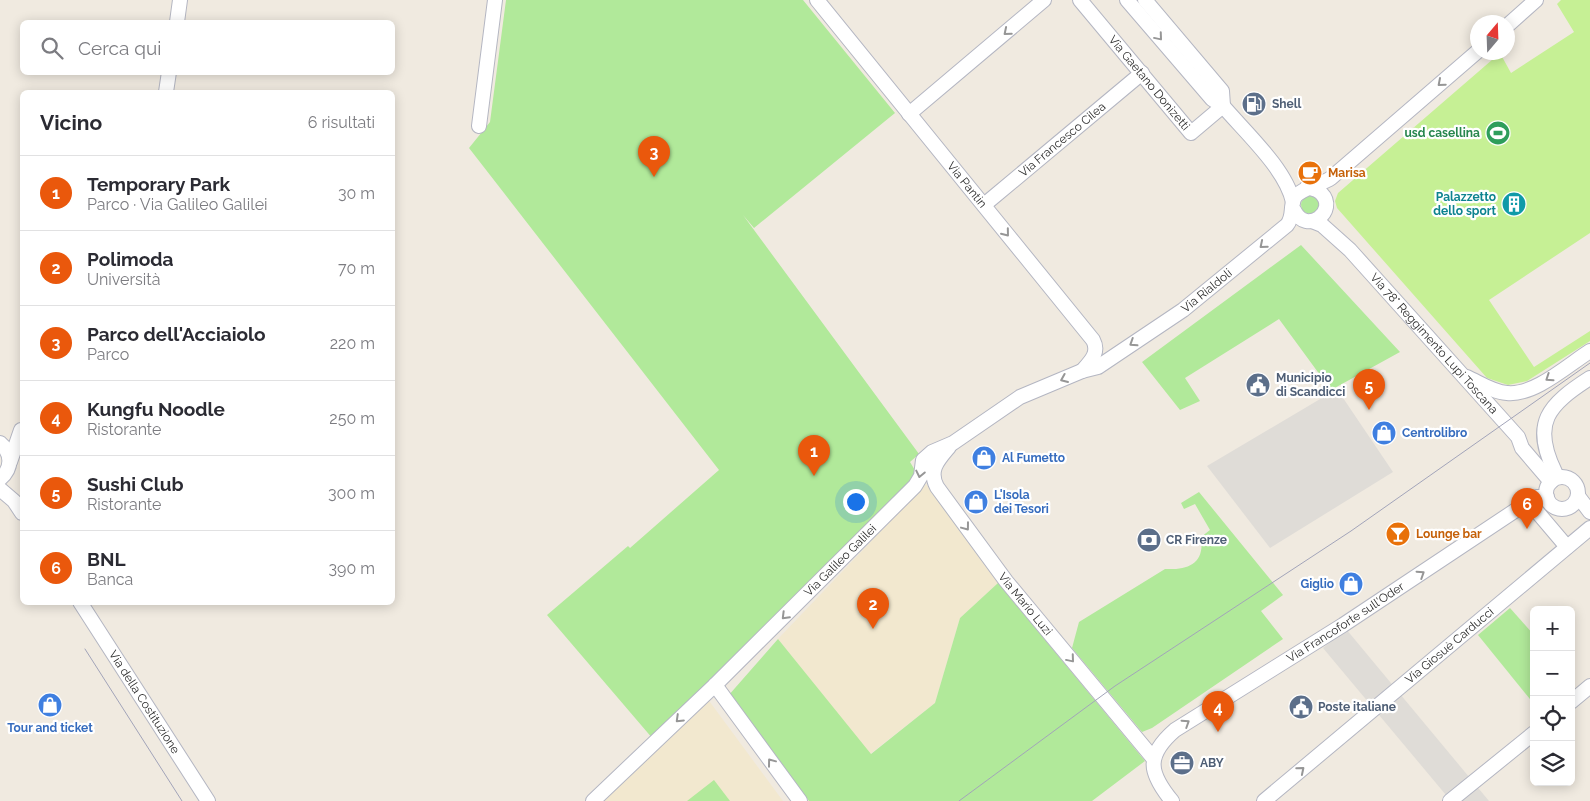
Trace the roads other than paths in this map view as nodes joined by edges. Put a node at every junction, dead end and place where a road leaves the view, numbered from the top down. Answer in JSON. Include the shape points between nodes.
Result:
{"nodes":[{"id":1,"x":180,"y":0,"type":"edge"},
{"id":2,"x":495,"y":0,"type":"edge"},
{"id":3,"x":817,"y":0,"type":"edge"},
{"id":4,"x":1044,"y":0,"type":"edge"},
{"id":5,"x":1080,"y":0,"type":"edge"},
{"id":6,"x":1127,"y":0,"type":"edge"},
{"id":7,"x":1145,"y":0,"type":"edge"},
{"id":8,"x":1536,"y":0,"type":"edge"},
{"id":9,"x":1515,"y":19,"type":"edge"},
{"id":10,"x":177,"y":20,"type":"edge"},
{"id":11,"x":1470,"y":58,"type":"edge"},
{"id":12,"x":1142,"y":73,"type":"junction"},
{"id":13,"x":169,"y":75,"type":"edge"},
{"id":14,"x":166,"y":90,"type":"edge"},
{"id":15,"x":1223,"y":106,"type":"junction"},
{"id":16,"x":909,"y":114,"type":"junction"},
{"id":17,"x":479,"y":126,"type":"dead end"},
{"id":18,"x":1276,"y":169,"type":"junction"},
{"id":19,"x":1311,"y":188,"type":"junction"},
{"id":20,"x":984,"y":205,"type":"junction"},
{"id":21,"x":1294,"y":206,"type":"junction"},
{"id":22,"x":1326,"y":208,"type":"junction"},
{"id":23,"x":1312,"y":221,"type":"junction"},
{"id":24,"x":1350,"y":250,"type":"junction"},
{"id":25,"x":1590,"y":351,"type":"edge"},
{"id":26,"x":1108,"y":361,"type":"joint"},
{"id":27,"x":1082,"y":371,"type":"junction"},
{"id":28,"x":1462,"y":375,"type":"junction"},
{"id":29,"x":1590,"y":378,"type":"edge"},
{"id":30,"x":20,"y":430,"type":"edge"},
{"id":31,"x":20,"y":434,"type":"edge"},
{"id":32,"x":0,"y":437,"type":"edge"},
{"id":33,"x":0,"y":443,"type":"edge"},
{"id":34,"x":953,"y":443,"type":"junction"},
{"id":35,"x":6,"y":470,"type":"edge"},
{"id":36,"x":1555,"y":477,"type":"junction"},
{"id":37,"x":0,"y":489,"type":"edge"},
{"id":38,"x":1546,"y":497,"type":"junction"},
{"id":39,"x":14,"y":501,"type":"junction"},
{"id":40,"x":1528,"y":501,"type":"junction"},
{"id":41,"x":1575,"y":501,"type":"junction"},
{"id":42,"x":20,"y":510,"type":"edge"},
{"id":43,"x":1590,"y":513,"type":"edge"},
{"id":44,"x":1590,"y":528,"type":"edge"},
{"id":45,"x":1567,"y":547,"type":"junction"},
{"id":46,"x":82,"y":605,"type":"edge"},
{"id":47,"x":715,"y":686,"type":"junction"},
{"id":48,"x":1590,"y":686,"type":"edge"},
{"id":49,"x":1575,"y":699,"type":"edge"},
{"id":50,"x":1530,"y":736,"type":"edge"},
{"id":51,"x":1154,"y":758,"type":"junction"},
{"id":52,"x":208,"y":801,"type":"edge"},
{"id":53,"x":593,"y":801,"type":"edge"},
{"id":54,"x":800,"y":801,"type":"edge"},
{"id":55,"x":1172,"y":801,"type":"edge"},
{"id":56,"x":1264,"y":801,"type":"edge"},
{"id":57,"x":1450,"y":801,"type":"edge"}],
"edges":[{"from":1,"to":10,"type":"street"},
{"from":2,"to":17,"type":"street"},
{"from":3,"to":16,"type":"street","name":"Via Pantin"},
{"from":4,"to":16,"type":"street","one_way":true},
{"from":5,"to":12,"type":"street","name":"Via Gaetano Donizetti"},
{"from":6,"to":15,"type":"street","one_way":true,"via":[[1212,99]]},
{"from":7,"to":15,"type":"street","via":[[1222,91]]},
{"from":8,"to":9,"type":"street"},
{"from":11,"to":19,"type":"street","name":"Via Rialdoli","one_way":true,"via":[[1331,178]]},
{"from":12,"to":15,"type":"street","name":"Via Gaetano Donizetti","via":[[1191,133]]},
{"from":12,"to":20,"type":"street","name":"Via Francesco Cilea"},
{"from":13,"to":14,"type":"street"},
{"from":15,"to":18,"type":"street"},
{"from":16,"to":20,"type":"street","name":"Via Pantin"},
{"from":18,"to":19,"type":"street"},
{"from":18,"to":21,"type":"street","via":[[1288,186]]},
{"from":19,"to":21,"type":"street","name":"Via Rialdoli","via":[[1300,192]]},
{"from":19,"to":22,"type":"street","via":[[1323,196]]},
{"from":20,"to":27,"type":"street","name":"Via Pantin","one_way":true,"via":[[1093,340],[1096,347],[1094,355]]},
{"from":21,"to":23,"type":"street","via":[[1302,219]]},
{"from":21,"to":26,"type":"street","name":"Via Rialdoli","one_way":true,"via":[[1287,225],[1200,297]]},
{"from":22,"to":23,"type":"street","via":[[1320,218]]},
{"from":22,"to":24,"type":"street","name":"Via 78° Reggimento Lupi Toscana"},
{"from":23,"to":24,"type":"street","name":"Via 78° Reggimento Lupi Toscana","via":[[1322,225]]},
{"from":24,"to":28,"type":"street","name":"Via 78° Reggimento Lupi Toscana"},
{"from":25,"to":28,"type":"street","one_way":true,"via":[[1537,386],[1519,393],[1498,391]]},
{"from":26,"to":27,"type":"street","name":"Via Galileo Galilei","via":[[1096,369]]},
{"from":27,"to":34,"type":"street","name":"Via Galileo Galilei","one_way":true,"via":[[1020,397]]},
{"from":28,"to":36,"type":"street","name":"Via 78° Reggimento Lupi Toscana","via":[[1518,437],[1532,446]]},
{"from":29,"to":36,"type":"street","via":[[1557,401],[1547,416],[1544,442]]},
{"from":30,"to":32,"type":"street"},
{"from":31,"to":35,"type":"street"},
{"from":33,"to":35,"type":"street","via":[[8,451]]},
{"from":34,"to":47,"type":"street","name":"Via Galileo Galilei","one_way":true,"via":[[925,458],[915,486]]},
{"from":34,"to":51,"type":"street","name":"Via Mario Luzi","one_way":true,"via":[[936,462],[933,474],[937,487],[1006,581]]},
{"from":35,"to":39,"type":"street"},
{"from":36,"to":38,"type":"street","via":[[1547,487]]},
{"from":36,"to":41,"type":"street","via":[[1574,482],[1578,488]]},
{"from":37,"to":39,"type":"street"},
{"from":38,"to":40,"type":"street","name":"Via Francoforte sull'Oder"},
{"from":38,"to":41,"type":"street","via":[[1556,508],[1564,509]]},
{"from":39,"to":42,"type":"street"},
{"from":40,"to":45,"type":"street"},
{"from":51,"to":40,"type":"street","name":"Via Francoforte sull'Oder","one_way":true,"via":[[1161,744],[1180,727],[1351,620]]},
{"from":41,"to":43,"type":"street"},
{"from":44,"to":45,"type":"street","name":"Via Giosuè Carducci"},
{"from":56,"to":45,"type":"street","name":"Via Giosuè Carducci","one_way":true},
{"from":46,"to":52,"type":"street","name":"Via della Costituzione"},
{"from":47,"to":53,"type":"street","name":"Via Galileo Galilei","one_way":true},
{"from":54,"to":47,"type":"street","one_way":true},
{"from":48,"to":49,"type":"street"},
{"from":50,"to":57,"type":"street"},
{"from":51,"to":55,"type":"street","via":[[1156,780]]}]}
